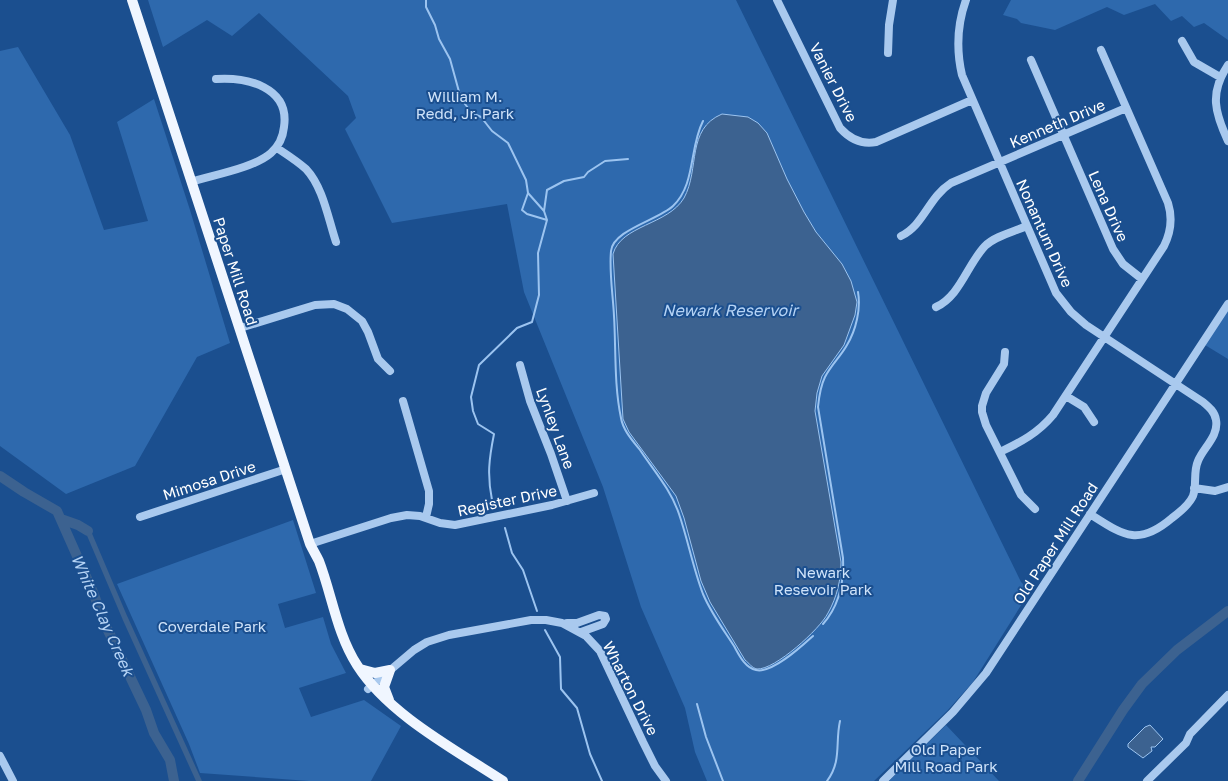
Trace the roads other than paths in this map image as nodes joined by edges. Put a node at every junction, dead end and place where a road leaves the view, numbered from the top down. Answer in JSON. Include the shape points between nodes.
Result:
{"nodes":[{"id":1,"x":132,"y":0,"type":"edge"},
{"id":2,"x":777,"y":0,"type":"edge"},
{"id":3,"x":893,"y":0,"type":"edge"},
{"id":4,"x":966,"y":0,"type":"edge"},
{"id":5,"x":1182,"y":41,"type":"dead end"},
{"id":6,"x":1101,"y":50,"type":"dead end"},
{"id":7,"x":888,"y":53,"type":"dead end"},
{"id":8,"x":1031,"y":60,"type":"dead end"},
{"id":9,"x":1228,"y":65,"type":"edge"},
{"id":10,"x":1220,"y":77,"type":"junction"},
{"id":11,"x":216,"y":79,"type":"dead end"},
{"id":12,"x":972,"y":100,"type":"junction"},
{"id":13,"x":1126,"y":108,"type":"junction"},
{"id":14,"x":1063,"y":136,"type":"junction"},
{"id":15,"x":1228,"y":141,"type":"edge"},
{"id":16,"x":277,"y":148,"type":"junction"},
{"id":17,"x":999,"y":163,"type":"junction"},
{"id":18,"x":191,"y":182,"type":"junction"},
{"id":19,"x":1027,"y":226,"type":"junction"},
{"id":20,"x":901,"y":236,"type":"dead end"},
{"id":21,"x":336,"y":242,"type":"dead end"},
{"id":22,"x":1142,"y":279,"type":"junction"},
{"id":23,"x":1228,"y":304,"type":"edge"},
{"id":24,"x":936,"y":307,"type":"dead end"},
{"id":25,"x":240,"y":328,"type":"junction"},
{"id":26,"x":1104,"y":337,"type":"junction"},
{"id":27,"x":1005,"y":352,"type":"dead end"},
{"id":28,"x":520,"y":364,"type":"dead end"},
{"id":29,"x":390,"y":371,"type":"dead end"},
{"id":30,"x":1176,"y":384,"type":"junction"},
{"id":31,"x":1066,"y":396,"type":"junction"},
{"id":32,"x":403,"y":401,"type":"dead end"},
{"id":33,"x":1094,"y":422,"type":"dead end"},
{"id":34,"x":1000,"y":452,"type":"junction"},
{"id":35,"x":286,"y":469,"type":"junction"},
{"id":36,"x":1228,"y":487,"type":"edge"},
{"id":37,"x":1194,"y":488,"type":"junction"},
{"id":38,"x":594,"y":493,"type":"dead end"},
{"id":39,"x":567,"y":501,"type":"junction"},
{"id":40,"x":1035,"y":509,"type":"dead end"},
{"id":41,"x":1090,"y":514,"type":"junction"},
{"id":42,"x":140,"y":517,"type":"dead end"},
{"id":43,"x":426,"y":517,"type":"junction"},
{"id":44,"x":312,"y":547,"type":"junction"},
{"id":45,"x":562,"y":623,"type":"junction"},
{"id":46,"x":581,"y":632,"type":"junction"},
{"id":47,"x":360,"y":669,"type":"junction"},
{"id":48,"x":390,"y":670,"type":"junction"},
{"id":49,"x":370,"y":687,"type":"junction"},
{"id":50,"x":1228,"y":696,"type":"edge"},
{"id":51,"x":392,"y":705,"type":"junction"},
{"id":52,"x":414,"y":722,"type":"junction"},
{"id":53,"x":0,"y":756,"type":"edge"},
{"id":54,"x":13,"y":781,"type":"edge"},
{"id":55,"x":502,"y":781,"type":"edge"},
{"id":56,"x":666,"y":781,"type":"edge"},
{"id":57,"x":883,"y":781,"type":"edge"},
{"id":58,"x":1147,"y":781,"type":"edge"}],
"edges":[{"from":1,"to":18,"type":"main road","name":"Paper Mill Road"},
{"from":2,"to":12,"type":"street","name":"Vanier Drive","via":[[840,128],[853,140],[876,142]]},
{"from":3,"to":7,"type":"street"},
{"from":4,"to":12,"type":"street","name":"Nonantum Drive","via":[[958,30],[958,53]]},
{"from":5,"to":10,"type":"street","via":[[1194,62]]},
{"from":6,"to":13,"type":"street"},
{"from":8,"to":14,"type":"street","name":"Lena Drive"},
{"from":9,"to":10,"type":"street"},
{"from":10,"to":15,"type":"street","via":[[1216,107]]},
{"from":11,"to":16,"type":"street","via":[[250,81],[276,96],[285,118]]},
{"from":12,"to":17,"type":"street","name":"Nonantum Drive"},
{"from":13,"to":14,"type":"street","name":"Kenneth Drive"},
{"from":13,"to":22,"type":"street","via":[[1168,203],[1171,218],[1167,239]]},
{"from":14,"to":17,"type":"street","name":"Kenneth Drive"},
{"from":14,"to":22,"type":"street","name":"Lena Drive","via":[[1116,254]]},
{"from":16,"to":18,"type":"street","via":[[263,159]]},
{"from":16,"to":21,"type":"street","via":[[304,167],[314,179]]},
{"from":17,"to":19,"type":"street","name":"Nonantum Drive"},
{"from":17,"to":20,"type":"street","name":"Kenneth Drive","via":[[945,187],[915,226]]},
{"from":18,"to":25,"type":"main road","name":"Paper Mill Road"},
{"from":19,"to":24,"type":"street","via":[[994,239],[984,247],[949,299]]},
{"from":19,"to":26,"type":"street","name":"Nonantum Drive","via":[[1060,300]]},
{"from":22,"to":26,"type":"street"},
{"from":23,"to":30,"type":"street","name":"Old Paper Mill Road"},
{"from":25,"to":29,"type":"street","via":[[314,306],[334,304],[362,321],[378,360]]},
{"from":25,"to":35,"type":"main road","name":"Paper Mill Road"},
{"from":26,"to":30,"type":"street","name":"Nonantum Drive"},
{"from":26,"to":31,"type":"street"},
{"from":27,"to":34,"type":"street","via":[[1004,364],[982,406],[983,418]]},
{"from":28,"to":39,"type":"street","name":"Lynley Lane","via":[[530,401]]},
{"from":30,"to":37,"type":"street","name":"Nonantum Drive","via":[[1211,409],[1216,420],[1212,438],[1198,460]]},
{"from":30,"to":41,"type":"street","name":"Old Paper Mill Road"},
{"from":31,"to":33,"type":"street","via":[[1084,407]]},
{"from":31,"to":34,"type":"street","via":[[1039,430]]},
{"from":32,"to":43,"type":"street","via":[[429,491]]},
{"from":34,"to":40,"type":"street","via":[[1021,495]]},
{"from":35,"to":42,"type":"street","name":"Mimosa Drive"},
{"from":35,"to":44,"type":"main road","name":"Paper Mill Road"},
{"from":36,"to":37,"type":"street","via":[[1215,491]]},
{"from":37,"to":41,"type":"street","via":[[1193,496],[1185,507],[1158,529],[1146,534],[1121,532]]},
{"from":38,"to":39,"type":"street","name":"Register Drive"},
{"from":39,"to":43,"type":"street","name":"Register Drive","via":[[455,525],[440,524]]},
{"from":41,"to":57,"type":"street","name":"Old Paper Mill Road","via":[[981,680]]},
{"from":43,"to":44,"type":"street","name":"Register Drive","via":[[400,516]]},
{"from":44,"to":47,"type":"main road","name":"Paper Mill Road","via":[[345,641]]},
{"from":44,"to":49,"type":"main road","name":"Paper Mill Road","via":[[313,562],[340,643],[351,666]]},
{"from":45,"to":46,"type":"street","name":"Wharton Drive"},
{"from":45,"to":46,"type":"street","via":[[577,623],[599,615],[606,619],[603,624]]},
{"from":45,"to":48,"type":"street","name":"Wharton Drive","via":[[530,620],[427,642]]},
{"from":46,"to":56,"type":"street","name":"Wharton Drive","via":[[600,651],[655,766]]},
{"from":47,"to":48,"type":"main road","via":[[375,673]]},
{"from":47,"to":49,"type":"main road","name":"Paper Mill Road"},
{"from":48,"to":49,"type":"street","name":"Wharton Drive"},
{"from":48,"to":51,"type":"main road","via":[[384,687]]},
{"from":49,"to":51,"type":"main road","name":"Paper Mill Road"},
{"from":49,"to":52,"type":"main road","name":"Paper Mill Road","via":[[389,709],[407,722]]},
{"from":50,"to":58,"type":"street"},
{"from":51,"to":52,"type":"main road","name":"Paper Mill Road"},
{"from":52,"to":55,"type":"main road","name":"Paper Mill Road"},
{"from":53,"to":54,"type":"street"}]}
